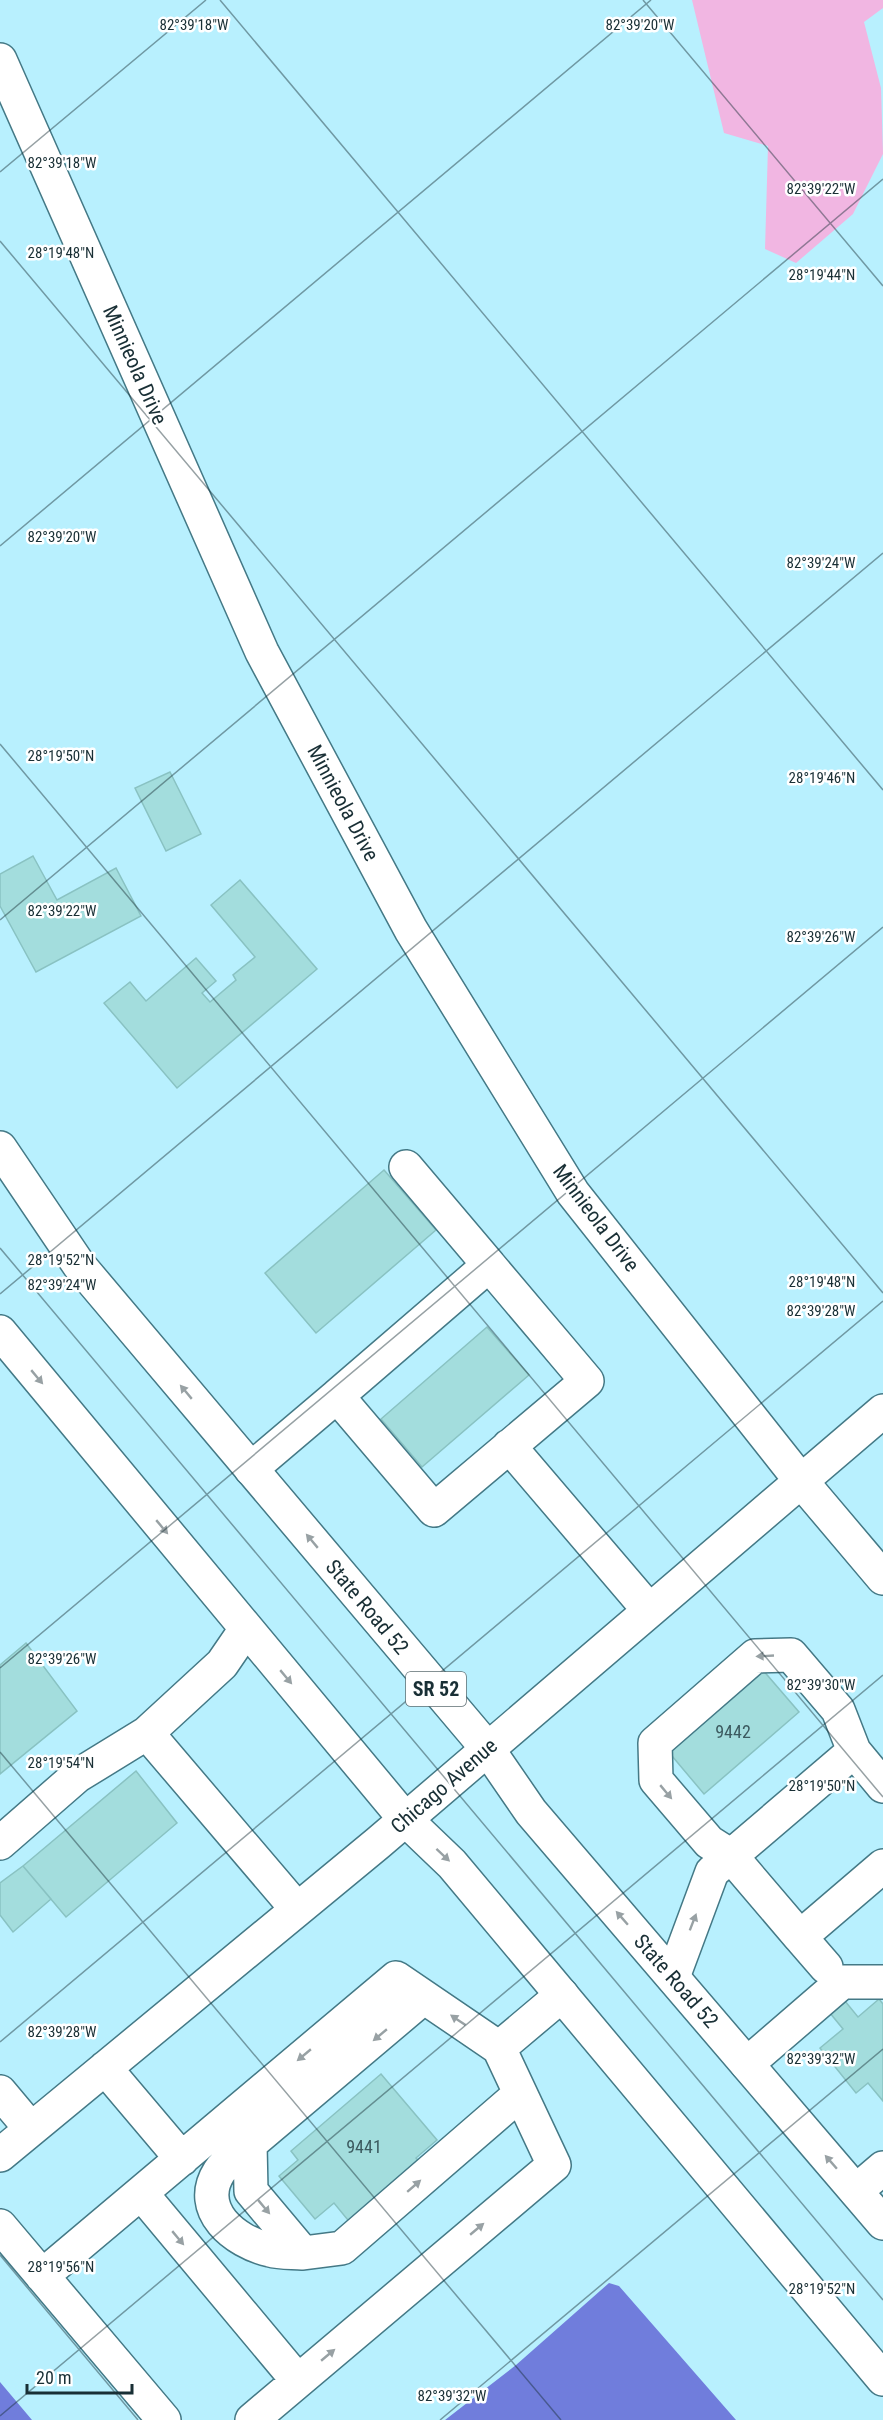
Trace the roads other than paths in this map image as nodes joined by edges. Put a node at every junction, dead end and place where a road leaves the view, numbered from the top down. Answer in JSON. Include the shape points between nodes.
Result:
{"nodes":[{"id":1,"x":0,"y":60,"type":"edge"},
{"id":2,"x":0,"y":1148,"type":"edge"},
{"id":3,"x":406,"y":1167,"type":"dead end"},
{"id":4,"x":489,"y":1265,"type":"junction"},
{"id":5,"x":0,"y":1332,"type":"edge"},
{"id":6,"x":337,"y":1396,"type":"junction"},
{"id":7,"x":883,"y":1411,"type":"edge"},
{"id":8,"x":509,"y":1446,"type":"junction"},
{"id":9,"x":251,"y":1469,"type":"junction"},
{"id":10,"x":801,"y":1480,"type":"junction"},
{"id":11,"x":883,"y":1578,"type":"edge"},
{"id":12,"x":649,"y":1610,"type":"junction"},
{"id":13,"x":246,"y":1629,"type":"junction"},
{"id":14,"x":147,"y":1733,"type":"junction"},
{"id":15,"x":487,"y":1748,"type":"junction"},
{"id":16,"x":854,"y":1751,"type":"junction"},
{"id":17,"x":883,"y":1786,"type":"edge"},
{"id":18,"x":405,"y":1819,"type":"junction"},
{"id":19,"x":0,"y":1843,"type":"edge"},
{"id":20,"x":730,"y":1856,"type":"junction"},
{"id":21,"x":883,"y":1866,"type":"edge"},
{"id":22,"x":297,"y":1909,"type":"junction"},
{"id":23,"x":800,"y":1937,"type":"junction"},
{"id":24,"x":826,"y":1967,"type":"dead end"},
{"id":25,"x":673,"y":1977,"type":"junction"},
{"id":26,"x":883,"y":1982,"type":"edge"},
{"id":27,"x":562,"y":1995,"type":"junction"},
{"id":28,"x":424,"y":1998,"type":"junction"},
{"id":29,"x":499,"y":2048,"type":"junction"},
{"id":30,"x":747,"y":2064,"type":"junction"},
{"id":31,"x":105,"y":2068,"type":"junction"},
{"id":32,"x":0,"y":2092,"type":"edge"},
{"id":33,"x":520,"y":2094,"type":"junction"},
{"id":34,"x":32,"y":2129,"type":"junction"},
{"id":35,"x":250,"y":2144,"type":"junction"},
{"id":36,"x":0,"y":2155,"type":"edge"},
{"id":37,"x":182,"y":2159,"type":"junction"},
{"id":38,"x":883,"y":2168,"type":"edge"},
{"id":39,"x":856,"y":2191,"type":"junction"},
{"id":40,"x":141,"y":2193,"type":"junction"},
{"id":41,"x":883,"y":2223,"type":"edge"},
{"id":42,"x":0,"y":2226,"type":"edge"},
{"id":43,"x":303,"y":2253,"type":"junction"},
{"id":44,"x":42,"y":2276,"type":"junction"},
{"id":45,"x":883,"y":2379,"type":"edge"},
{"id":46,"x":298,"y":2381,"type":"junction"},
{"id":47,"x":164,"y":2420,"type":"edge"},
{"id":48,"x":252,"y":2420,"type":"edge"}],
"edges":[{"from":1,"to":10,"type":"street","name":"Minnieola Drive","via":[[262,652],[411,930],[573,1193]]},
{"from":9,"to":2,"type":"street","name":"State Road 52","number":"SR 52","one_way":true,"via":[[79,1265]]},
{"from":3,"to":4,"type":"street"},
{"from":4,"to":6,"type":"street"},
{"from":4,"to":8,"type":"street","via":[[587,1381]]},
{"from":5,"to":13,"type":"street","one_way":true},
{"from":6,"to":8,"type":"street","via":[[434,1510]]},
{"from":6,"to":9,"type":"street"},
{"from":7,"to":10,"type":"street","name":"Chicago Avenue"},
{"from":8,"to":12,"type":"street"},
{"from":15,"to":9,"type":"street","name":"State Road 52","number":"SR 52","one_way":true},
{"from":10,"to":11,"type":"street","name":"Minnieola Drive"},
{"from":10,"to":12,"type":"street","name":"Chicago Avenue"},
{"from":12,"to":15,"type":"street","name":"Chicago Avenue"},
{"from":13,"to":14,"type":"street","via":[[222,1664]]},
{"from":13,"to":18,"type":"street","one_way":true},
{"from":14,"to":19,"type":"street","via":[[77,1776]]},
{"from":14,"to":22,"type":"street"},
{"from":15,"to":18,"type":"street","name":"Chicago Avenue"},
{"from":25,"to":15,"type":"street","name":"State Road 52","number":"SR 52","one_way":true,"via":[[531,1812]]},
{"from":16,"to":17,"type":"street"},
{"from":16,"to":20,"type":"street"},
{"from":16,"to":20,"type":"street","one_way":true,"via":[[838,1710],[791,1655],[755,1656],[655,1743],[656,1780],[709,1842]]},
{"from":18,"to":22,"type":"street","name":"Chicago Avenue"},
{"from":18,"to":27,"type":"street","one_way":true,"via":[[452,1864]]},
{"from":20,"to":23,"type":"street"},
{"from":25,"to":20,"type":"street","one_way":true,"via":[[712,1872]]},
{"from":21,"to":23,"type":"street"},
{"from":22,"to":31,"type":"street","name":"Chicago Avenue"},
{"from":23,"to":24,"type":"street"},
{"from":25,"to":30,"type":"street","name":"State Road 52","number":"SR 52"},
{"from":26,"to":30,"type":"street","via":[[842,1982]]},
{"from":27,"to":29,"type":"street"},
{"from":27,"to":45,"type":"street"},
{"from":29,"to":28,"type":"street","one_way":true},
{"from":28,"to":35,"type":"street","one_way":true},
{"from":28,"to":37,"type":"street","one_way":true,"via":[[396,1978]]},
{"from":29,"to":33,"type":"street"},
{"from":39,"to":30,"type":"street","name":"State Road 52","number":"SR 52","one_way":true},
{"from":31,"to":34,"type":"street","name":"Chicago Avenue"},
{"from":31,"to":37,"type":"street"},
{"from":32,"to":34,"type":"street"},
{"from":43,"to":33,"type":"street","one_way":true,"via":[[342,2248]]},
{"from":46,"to":33,"type":"street","one_way":true,"via":[[554,2165]]},
{"from":34,"to":36,"type":"street","name":"Chicago Avenue"},
{"from":35,"to":43,"type":"street","one_way":true,"via":[[251,2191]]},
{"from":35,"to":43,"type":"street","via":[[220,2170],[213,2185],[211,2200],[219,2222],[242,2239],[270,2250]]},
{"from":37,"to":40,"type":"street"},
{"from":38,"to":39,"type":"street"},
{"from":39,"to":41,"type":"street","name":"State Road 52","number":"SR 52"},
{"from":40,"to":44,"type":"street"},
{"from":40,"to":46,"type":"street","one_way":true},
{"from":42,"to":44,"type":"street"},
{"from":44,"to":47,"type":"street"},
{"from":46,"to":48,"type":"street"}]}
